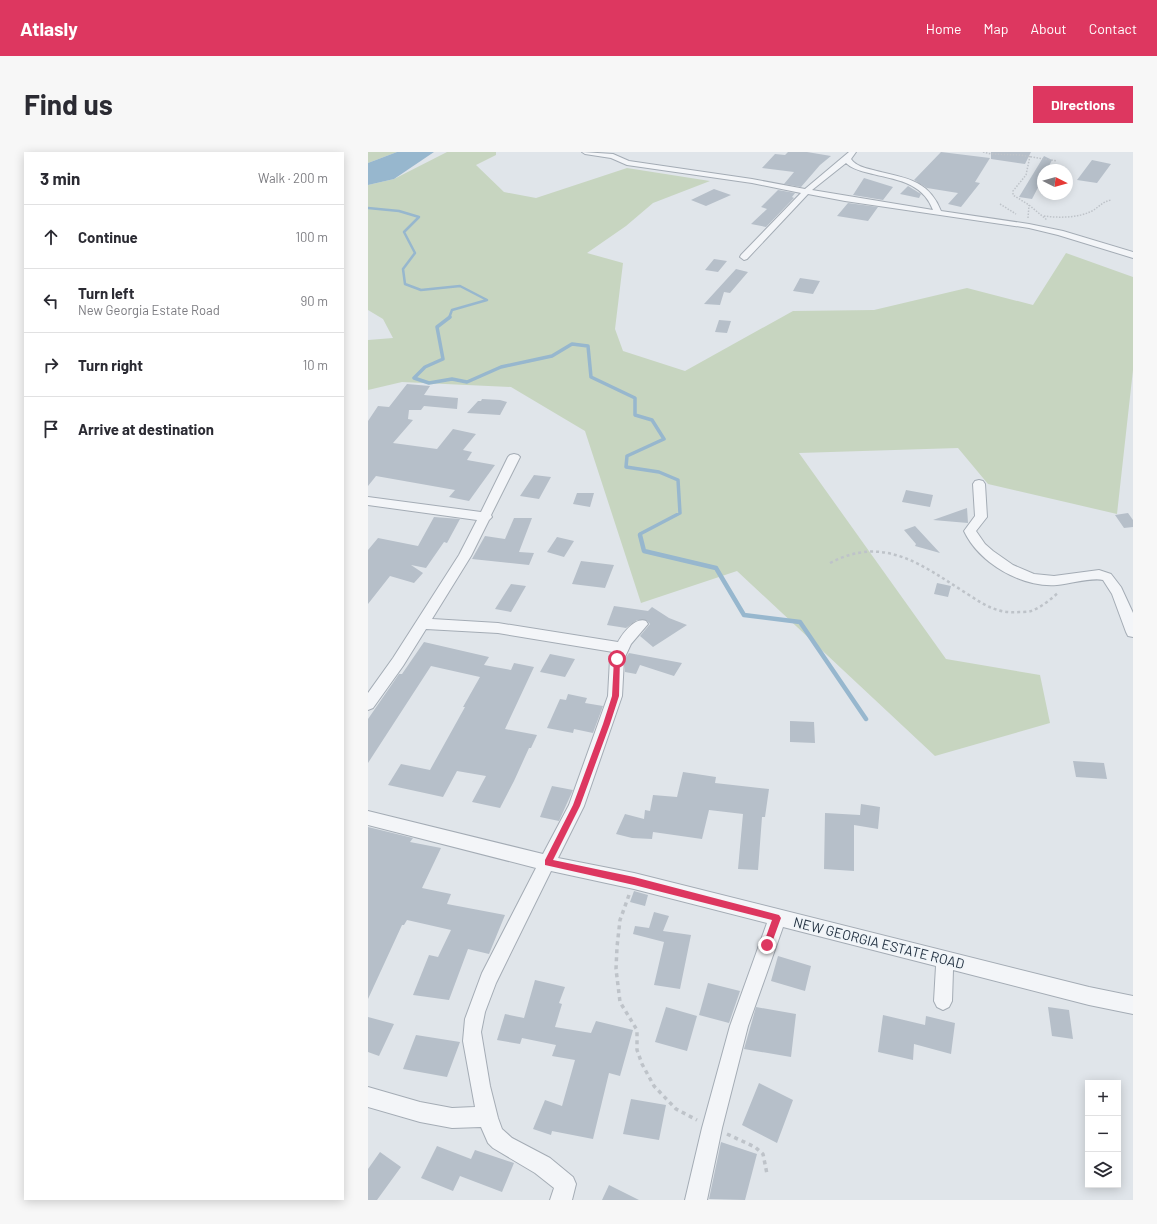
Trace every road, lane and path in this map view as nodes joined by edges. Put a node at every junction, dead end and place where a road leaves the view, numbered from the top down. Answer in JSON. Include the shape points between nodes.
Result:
{"nodes":[{"id":1,"x":585,"y":152,"type":"edge"},
{"id":2,"x":853,"y":152,"type":"edge"},
{"id":3,"x":983,"y":152,"type":"edge"},
{"id":4,"x":1030,"y":156,"type":"junction"},
{"id":5,"x":847,"y":159,"type":"junction"},
{"id":6,"x":1057,"y":161,"type":"dead end"},
{"id":7,"x":807,"y":191,"type":"junction"},
{"id":8,"x":1111,"y":200,"type":"dead end"},
{"id":9,"x":1000,"y":204,"type":"dead end"},
{"id":10,"x":938,"y":212,"type":"junction"},
{"id":11,"x":1017,"y":214,"type":"dead end"},
{"id":12,"x":1044,"y":216,"type":"junction"},
{"id":13,"x":1060,"y":233,"type":"junction"},
{"id":14,"x":1133,"y":255,"type":"edge"},
{"id":15,"x":744,"y":257,"type":"dead end"},
{"id":16,"x":514,"y":457,"type":"dead end"},
{"id":17,"x":979,"y":484,"type":"dead end"},
{"id":18,"x":368,"y":501,"type":"edge"},
{"id":19,"x":486,"y":517,"type":"junction"},
{"id":20,"x":830,"y":563,"type":"dead end"},
{"id":21,"x":1072,"y":579,"type":"junction"},
{"id":22,"x":423,"y":624,"type":"junction"},
{"id":23,"x":641,"y":624,"type":"dead end"},
{"id":24,"x":1133,"y":632,"type":"edge"},
{"id":25,"x":622,"y":648,"type":"junction"},
{"id":26,"x":368,"y":704,"type":"edge"},
{"id":27,"x":368,"y":818,"type":"edge"},
{"id":28,"x":548,"y":863,"type":"junction"},
{"id":29,"x":634,"y":881,"type":"junction"},
{"id":30,"x":777,"y":918,"type":"junction"},
{"id":31,"x":946,"y":960,"type":"junction"},
{"id":32,"x":943,"y":1000,"type":"dead end"},
{"id":33,"x":1133,"y":1005,"type":"edge"},
{"id":34,"x":368,"y":1097,"type":"edge"},
{"id":35,"x":488,"y":1117,"type":"junction"},
{"id":36,"x":712,"y":1128,"type":"junction"},
{"id":37,"x":767,"y":1174,"type":"dead end"},
{"id":38,"x":561,"y":1200,"type":"edge"},
{"id":39,"x":696,"y":1200,"type":"edge"}],
"edges":[{"from":1,"to":7,"type":"street","via":[[613,156],[627,162],[752,180]]},
{"from":2,"to":5,"type":"street"},
{"from":3,"to":4,"type":"path"},
{"from":4,"to":6,"type":"path"},
{"from":4,"to":12,"type":"path","via":[[1026,176],[1013,191],[1013,195]]},
{"from":5,"to":7,"type":"street"},
{"from":5,"to":10,"type":"street","via":[[854,166],[909,181],[923,188],[935,203]]},
{"from":7,"to":10,"type":"street"},
{"from":7,"to":15,"type":"street"},
{"from":8,"to":12,"type":"path","via":[[1100,203],[1090,212],[1058,217]]},
{"from":9,"to":11,"type":"path"},
{"from":10,"to":13,"type":"street"},
{"from":12,"to":13,"type":"path"},
{"from":13,"to":14,"type":"street"},
{"from":16,"to":19,"type":"street"},
{"from":17,"to":21,"type":"street","via":[[981,517],[970,531],[978,544],[993,558],[1038,580]]},
{"from":18,"to":19,"type":"street"},
{"from":19,"to":22,"type":"street","via":[[466,556]]},
{"from":20,"to":21,"type":"path","via":[[845,555],[862,551],[889,552],[905,557],[991,609],[1009,613],[1031,611],[1049,601]]},
{"from":21,"to":24,"type":"street","via":[[1099,576],[1108,578]]},
{"from":22,"to":25,"type":"street","via":[[473,625],[528,631]]},
{"from":22,"to":26,"type":"street"},
{"from":23,"to":25,"type":"street"},
{"from":25,"to":28,"type":"street","via":[[617,659],[615,696],[606,724],[576,806]]},
{"from":27,"to":28,"type":"street","name":"NEW GEORGIA ESTATE ROAD"},
{"from":28,"to":29,"type":"street","name":"NEW GEORGIA ESTATE ROAD"},
{"from":28,"to":35,"type":"street","via":[[488,979],[478,1005],[472,1032],[475,1062]]},
{"from":29,"to":30,"type":"street","name":"NEW GEORGIA ESTATE ROAD"},
{"from":29,"to":36,"type":"path","via":[[620,920],[616,969],[620,1002],[636,1030],[637,1050],[654,1086],[676,1109]]},
{"from":30,"to":31,"type":"street","name":"NEW GEORGIA ESTATE ROAD"},
{"from":30,"to":36,"type":"street","via":[[739,1026]]},
{"from":31,"to":32,"type":"street"},
{"from":31,"to":33,"type":"street","name":"NEW GEORGIA ESTATE ROAD"},
{"from":34,"to":35,"type":"street","via":[[452,1118]]},
{"from":35,"to":38,"type":"street","via":[[494,1135],[508,1148],[539,1162],[566,1184]]},
{"from":36,"to":37,"type":"path","via":[[755,1147],[763,1154]]},
{"from":36,"to":39,"type":"street"}]}
